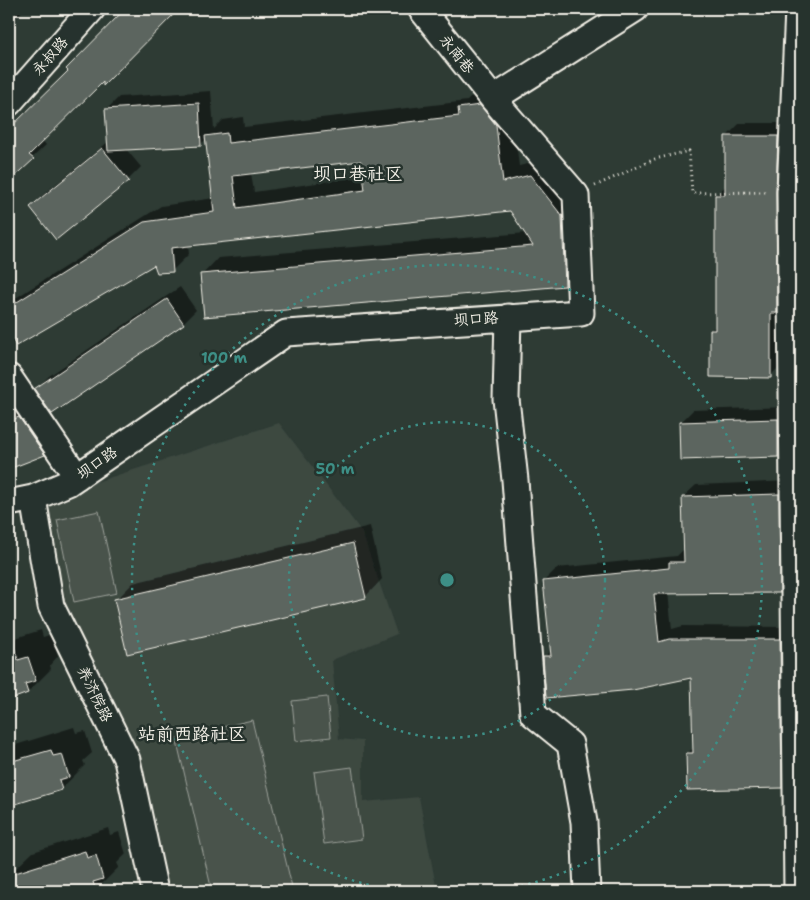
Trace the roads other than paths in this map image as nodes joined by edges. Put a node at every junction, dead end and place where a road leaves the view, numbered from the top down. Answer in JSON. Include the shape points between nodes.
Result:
{"nodes":[{"id":1,"x":92,"y":9,"type":"edge"},
{"id":2,"x":421,"y":9,"type":"edge"},
{"id":3,"x":635,"y":9,"type":"edge"},
{"id":4,"x":798,"y":9,"type":"edge"},
{"id":5,"x":494,"y":99,"type":"junction"},
{"id":6,"x":9,"y":103,"type":"edge"},
{"id":7,"x":508,"y":317,"type":"junction"},
{"id":8,"x":9,"y":378,"type":"edge"},
{"id":9,"x":77,"y":477,"type":"junction"},
{"id":10,"x":33,"y":498,"type":"junction"},
{"id":11,"x":9,"y":503,"type":"edge"},
{"id":12,"x":155,"y":891,"type":"edge"},
{"id":13,"x":588,"y":891,"type":"edge"},
{"id":14,"x":797,"y":891,"type":"edge"}],
"edges":[{"from":1,"to":6,"type":"street","name":"永叔路"},
{"from":2,"to":5,"type":"street","name":"永南巷"},
{"from":3,"to":5,"type":"street"},
{"from":4,"to":14,"type":"street","via":[[790,192]]},
{"from":5,"to":7,"type":"street","name":"坝口路","via":[[576,195],[581,313]]},
{"from":7,"to":9,"type":"street","name":"坝口路","via":[[286,332]]},
{"from":7,"to":13,"type":"street","via":[[506,400],[533,714],[570,744],[584,822]]},
{"from":8,"to":9,"type":"street"},
{"from":9,"to":10,"type":"street","name":"坝口路"},
{"from":10,"to":11,"type":"street","name":"坝口路"},
{"from":10,"to":12,"type":"street","name":"养济院路","via":[[51,606],[127,760]]}]}
